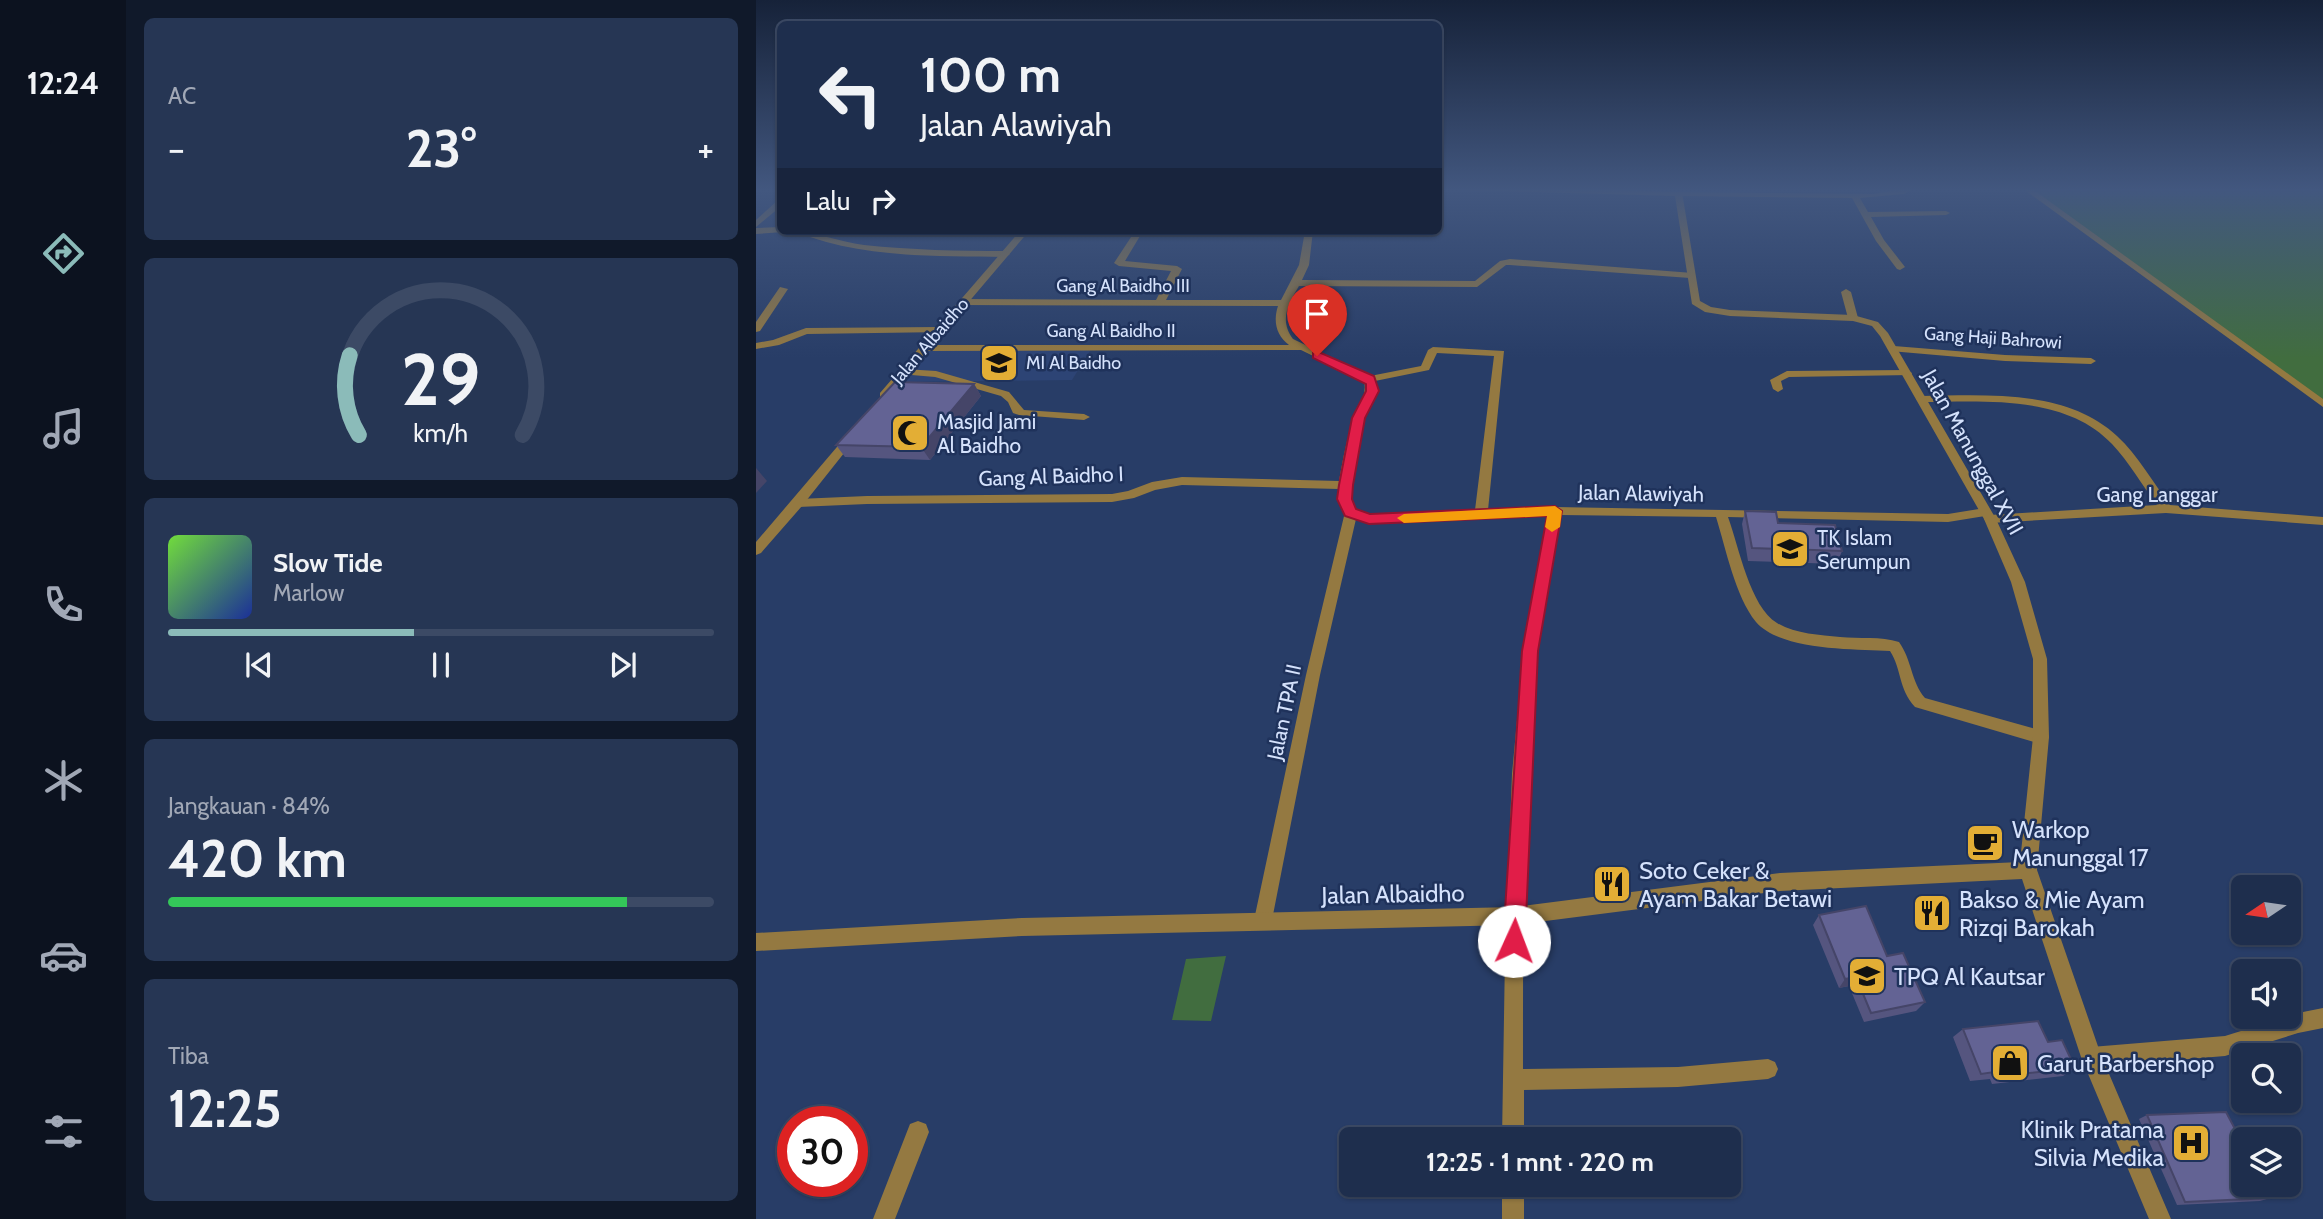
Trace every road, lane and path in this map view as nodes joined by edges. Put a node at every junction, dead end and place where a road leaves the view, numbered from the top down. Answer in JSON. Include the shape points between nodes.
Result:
{"nodes":[{"id":1,"x":847,"y":245,"type":"edge"},
{"id":2,"x":1013,"y":245,"type":"edge"},
{"id":3,"x":1130,"y":245,"type":"edge"},
{"id":4,"x":1307,"y":245,"type":"edge"},
{"id":5,"x":1686,"y":245,"type":"edge"},
{"id":6,"x":1885,"y":245,"type":"edge"},
{"id":7,"x":2104,"y":245,"type":"edge"},
{"id":8,"x":1006,"y":254,"type":"junction"},
{"id":9,"x":1900,"y":267,"type":"dead end"},
{"id":10,"x":1690,"y":275,"type":"junction"},
{"id":11,"x":1295,"y":283,"type":"junction"},
{"id":12,"x":783,"y":289,"type":"dead end"},
{"id":13,"x":1846,"y":292,"type":"dead end"},
{"id":14,"x":963,"y":302,"type":"junction"},
{"id":15,"x":1160,"y":302,"type":"junction"},
{"id":16,"x":1282,"y":303,"type":"junction"},
{"id":17,"x":1853,"y":318,"type":"junction"},
{"id":18,"x":756,"y":329,"type":"edge"},
{"id":19,"x":940,"y":330,"type":"junction"},
{"id":20,"x":757,"y":346,"type":"edge"},
{"id":21,"x":924,"y":348,"type":"junction"},
{"id":22,"x":1298,"y":348,"type":"junction"},
{"id":23,"x":1894,"y":349,"type":"junction"},
{"id":24,"x":2091,"y":361,"type":"dead end"},
{"id":25,"x":904,"y":372,"type":"junction"},
{"id":26,"x":1907,"y":373,"type":"junction"},
{"id":27,"x":1369,"y":379,"type":"junction"},
{"id":28,"x":1778,"y":388,"type":"dead end"},
{"id":29,"x":1921,"y":399,"type":"junction"},
{"id":30,"x":2323,"y":404,"type":"edge"},
{"id":31,"x":873,"y":409,"type":"edge"},
{"id":32,"x":1083,"y":417,"type":"dead end"},
{"id":33,"x":856,"y":430,"type":"edge"},
{"id":34,"x":1346,"y":485,"type":"junction"},
{"id":35,"x":798,"y":503,"type":"junction"},
{"id":36,"x":2166,"y":509,"type":"junction"},
{"id":37,"x":1555,"y":511,"type":"junction"},
{"id":38,"x":1350,"y":513,"type":"junction"},
{"id":39,"x":1481,"y":514,"type":"junction"},
{"id":40,"x":1721,"y":514,"type":"junction"},
{"id":41,"x":1988,"y":515,"type":"junction"},
{"id":42,"x":2323,"y":521,"type":"edge"},
{"id":43,"x":756,"y":550,"type":"edge"},
{"id":44,"x":2041,"y":737,"type":"junction"},
{"id":45,"x":2028,"y":870,"type":"junction"},
{"id":46,"x":1515,"y":916,"type":"junction"},
{"id":47,"x":1263,"y":920,"type":"junction"},
{"id":48,"x":756,"y":942,"type":"edge"},
{"id":49,"x":2323,"y":1018,"type":"edge"},
{"id":50,"x":2091,"y":1056,"type":"junction"},
{"id":51,"x":1768,"y":1069,"type":"dead end"},
{"id":52,"x":1513,"y":1080,"type":"junction"},
{"id":53,"x":1513,"y":1127,"type":"edge"},
{"id":54,"x":918,"y":1132,"type":"dead end"},
{"id":55,"x":1513,"y":1197,"type":"edge"},
{"id":56,"x":884,"y":1219,"type":"edge"},
{"id":57,"x":1513,"y":1219,"type":"edge"},
{"id":58,"x":2160,"y":1219,"type":"edge"}],
"edges":[{"from":1,"to":8,"type":"street","via":[[940,254]]},
{"from":2,"to":8,"type":"street","name":"Jalan Albaidho"},
{"from":3,"to":15,"type":"street","via":[[1119,263],[1177,270]]},
{"from":4,"to":11,"type":"street"},
{"from":5,"to":10,"type":"street","name":"Jalan Manunggal XVII"},
{"from":6,"to":9,"type":"street"},
{"from":7,"to":30,"type":"street"},
{"from":8,"to":14,"type":"street","name":"Jalan Albaidho"},
{"from":10,"to":11,"type":"street","via":[[1503,262],[1477,284]]},
{"from":10,"to":17,"type":"street","name":"Jalan Manunggal XVII","via":[[1695,302],[1709,310]]},
{"from":11,"to":16,"type":"street"},
{"from":12,"to":18,"type":"street"},
{"from":13,"to":17,"type":"street"},
{"from":14,"to":15,"type":"street","name":"Gang Al Baidho III"},
{"from":14,"to":19,"type":"street","name":"Jalan Albaidho"},
{"from":15,"to":16,"type":"street","name":"Gang Al Baidho III"},
{"from":16,"to":22,"type":"street","via":[[1284,336]]},
{"from":17,"to":23,"type":"street","name":"Jalan Manunggal XVII","via":[[1875,324]]},
{"from":19,"to":20,"type":"street","via":[[806,331]]},
{"from":19,"to":21,"type":"street","name":"Jalan Albaidho"},
{"from":21,"to":22,"type":"street","name":"Gang Al Baidho II"},
{"from":21,"to":25,"type":"street","name":"Jalan Albaidho"},
{"from":22,"to":27,"type":"street"},
{"from":23,"to":24,"type":"street","name":"Gang Haji Bahrowi"},
{"from":23,"to":26,"type":"street","name":"Jalan Manunggal XVII"},
{"from":25,"to":31,"type":"street","name":"Jalan Albaidho"},
{"from":25,"to":32,"type":"street","via":[[936,374],[1005,394],[1023,414]]},
{"from":26,"to":28,"type":"street","via":[[1787,374],[1775,380]]},
{"from":26,"to":29,"type":"street","name":"Jalan Manunggal XVII"},
{"from":27,"to":34,"type":"street","via":[[1372,391],[1359,418]]},
{"from":27,"to":39,"type":"street","via":[[1425,368],[1433,350],[1500,354]]},
{"from":29,"to":36,"type":"street","via":[[2024,403],[2079,416],[2115,439]]},
{"from":29,"to":41,"type":"street","name":"Jalan Manunggal XVII"},
{"from":33,"to":35,"type":"street"},
{"from":34,"to":35,"type":"street","name":"Gang Al Baidho I","via":[[1182,481],[1112,498]]},
{"from":34,"to":38,"type":"street"},
{"from":35,"to":43,"type":"street"},
{"from":36,"to":41,"type":"street","name":"Gang Langgar"},
{"from":36,"to":42,"type":"street","name":"Gang Langgar"},
{"from":37,"to":39,"type":"street","name":"Jalan Alawiyah"},
{"from":37,"to":40,"type":"street","name":"Jalan Alawiyah"},
{"from":37,"to":46,"type":"street","via":[[1530,651]]},
{"from":38,"to":39,"type":"street","name":"Jalan Alawiyah","via":[[1369,519]]},
{"from":38,"to":47,"type":"street","name":"Jalan TPA II"},
{"from":40,"to":41,"type":"street","name":"Jalan Alawiyah"},
{"from":40,"to":44,"type":"street","via":[[1762,620],[1800,636],[1894,646],[1902,655],[1908,692],[1920,703]]},
{"from":41,"to":44,"type":"street","name":"Jalan Manunggal XVII","via":[[2018,582],[2040,659]]},
{"from":44,"to":45,"type":"street","name":"Jalan Manunggal XVII"},
{"from":45,"to":46,"type":"street","name":"Jalan Albaidho","via":[[1780,882]]},
{"from":45,"to":50,"type":"street","name":"Jalan Manunggal XVII"},
{"from":46,"to":47,"type":"street","name":"Jalan Albaidho"},
{"from":46,"to":52,"type":"street"},
{"from":47,"to":48,"type":"street","name":"Jalan Albaidho"},
{"from":49,"to":50,"type":"street","via":[[2225,1046]]},
{"from":50,"to":58,"type":"street","name":"Jalan Manunggal XVII"},
{"from":51,"to":52,"type":"street","via":[[1678,1077]]},
{"from":52,"to":53,"type":"street"},
{"from":54,"to":56,"type":"street"},
{"from":55,"to":57,"type":"street"}]}
